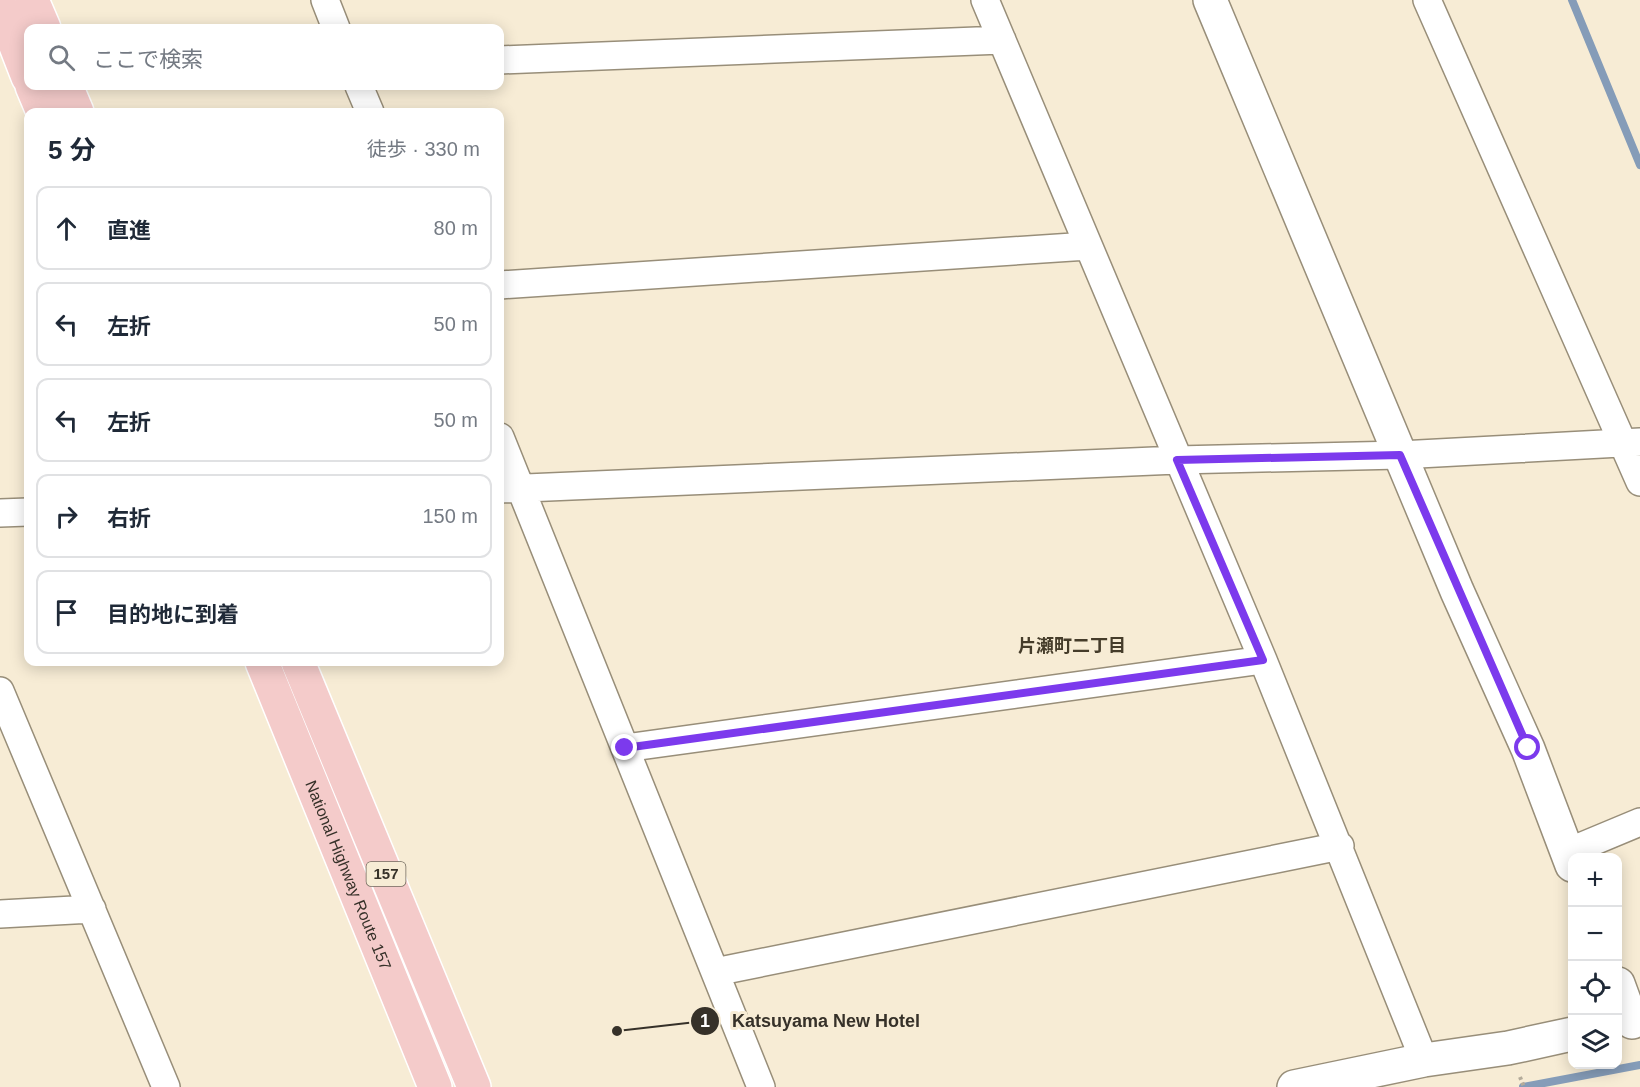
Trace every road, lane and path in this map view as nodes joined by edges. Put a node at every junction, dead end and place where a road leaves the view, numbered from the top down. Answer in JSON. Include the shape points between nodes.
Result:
{"nodes":[{"id":1,"x":32,"y":0,"type":"edge"},
{"id":2,"x":324,"y":0,"type":"edge"},
{"id":3,"x":985,"y":0,"type":"edge"},
{"id":4,"x":1210,"y":0,"type":"edge"},
{"id":5,"x":1427,"y":0,"type":"edge"},
{"id":6,"x":0,"y":5,"type":"edge"},
{"id":7,"x":42,"y":24,"type":"edge"},
{"id":8,"x":334,"y":24,"type":"edge"},
{"id":9,"x":1002,"y":40,"type":"junction"},
{"id":10,"x":504,"y":60,"type":"edge"},
{"id":11,"x":24,"y":67,"type":"edge"},
{"id":12,"x":34,"y":90,"type":"edge"},
{"id":13,"x":68,"y":90,"type":"edge"},
{"id":14,"x":361,"y":90,"type":"edge"},
{"id":15,"x":41,"y":108,"type":"edge"},
{"id":16,"x":75,"y":108,"type":"edge"},
{"id":17,"x":368,"y":108,"type":"edge"},
{"id":18,"x":1088,"y":246,"type":"junction"},
{"id":19,"x":504,"y":285,"type":"edge"},
{"id":20,"x":1632,"y":442,"type":"edge"},
{"id":21,"x":1400,"y":455,"type":"junction"},
{"id":22,"x":504,"y":457,"type":"edge"},
{"id":23,"x":1177,"y":460,"type":"junction"},
{"id":24,"x":1640,"y":482,"type":"edge"},
{"id":25,"x":510,"y":488,"type":"edge"},
{"id":26,"x":24,"y":512,"type":"edge"},
{"id":27,"x":0,"y":513,"type":"edge"},
{"id":28,"x":1263,"y":660,"type":"junction"},
{"id":29,"x":264,"y":666,"type":"edge"},
{"id":30,"x":300,"y":666,"type":"edge"},
{"id":31,"x":3,"y":706,"type":"edge"},
{"id":32,"x":625,"y":748,"type":"junction"},
{"id":33,"x":1640,"y":822,"type":"edge"},
{"id":34,"x":1340,"y":846,"type":"junction"},
{"id":35,"x":1581,"y":853,"type":"edge"},
{"id":36,"x":1568,"y":854,"type":"edge"},
{"id":37,"x":92,"y":909,"type":"junction"},
{"id":38,"x":0,"y":914,"type":"edge"},
{"id":39,"x":715,"y":972,"type":"junction"},
{"id":40,"x":1622,"y":999,"type":"edge"},
{"id":41,"x":1630,"y":1022,"type":"edge"},
{"id":42,"x":1568,"y":1035,"type":"edge"},
{"id":43,"x":1424,"y":1060,"type":"junction"},
{"id":44,"x":166,"y":1087,"type":"edge"},
{"id":45,"x":435,"y":1087,"type":"edge"},
{"id":46,"x":474,"y":1087,"type":"edge"},
{"id":47,"x":761,"y":1087,"type":"edge"},
{"id":48,"x":1293,"y":1087,"type":"edge"}],
"edges":[{"from":1,"to":7,"type":"highway"},
{"from":2,"to":8,"type":"street"},
{"from":3,"to":9,"type":"street"},
{"from":4,"to":21,"type":"street"},
{"from":5,"to":20,"type":"street"},
{"from":6,"to":11,"type":"highway"},
{"from":9,"to":10,"type":"street"},
{"from":9,"to":18,"type":"street"},
{"from":12,"to":15,"type":"highway"},
{"from":13,"to":16,"type":"highway"},
{"from":14,"to":17,"type":"street"},
{"from":18,"to":19,"type":"street"},
{"from":18,"to":23,"type":"street"},
{"from":20,"to":21,"type":"street"},
{"from":20,"to":24,"type":"street"},
{"from":21,"to":23,"type":"street"},
{"from":21,"to":36,"type":"street","via":[[1528,748]]},
{"from":22,"to":25,"type":"street"},
{"from":23,"to":25,"type":"street"},
{"from":23,"to":28,"type":"street"},
{"from":25,"to":32,"type":"street"},
{"from":26,"to":27,"type":"street"},
{"from":28,"to":32,"type":"street"},
{"from":28,"to":34,"type":"street"},
{"from":29,"to":45,"type":"highway","name":"National Highway Route 157","number":"157"},
{"from":30,"to":46,"type":"highway","name":"National Highway Route 157","number":"157"},
{"from":31,"to":37,"type":"street"},
{"from":32,"to":39,"type":"street"},
{"from":33,"to":35,"type":"street"},
{"from":34,"to":39,"type":"street"},
{"from":34,"to":43,"type":"street"},
{"from":37,"to":38,"type":"street"},
{"from":37,"to":44,"type":"street"},
{"from":39,"to":47,"type":"street"},
{"from":40,"to":41,"type":"street"},
{"from":42,"to":43,"type":"street"},
{"from":43,"to":48,"type":"street"}]}
